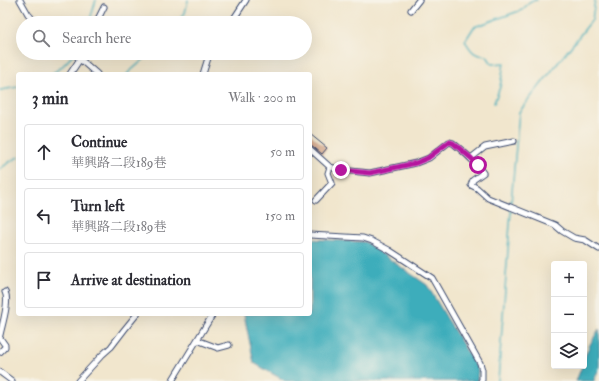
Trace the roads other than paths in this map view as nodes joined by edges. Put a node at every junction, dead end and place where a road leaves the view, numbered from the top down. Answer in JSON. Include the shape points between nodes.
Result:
{"nodes":[{"id":1,"x":20,"y":0,"type":"edge"},
{"id":2,"x":246,"y":0,"type":"edge"},
{"id":3,"x":419,"y":0,"type":"edge"},
{"id":4,"x":104,"y":7,"type":"dead end"},
{"id":5,"x":410,"y":10,"type":"dead end"},
{"id":6,"x":30,"y":16,"type":"edge"},
{"id":7,"x":100,"y":16,"type":"edge"},
{"id":8,"x":235,"y":16,"type":"edge"},
{"id":9,"x":75,"y":60,"type":"edge"},
{"id":10,"x":81,"y":60,"type":"edge"},
{"id":11,"x":207,"y":60,"type":"edge"},
{"id":12,"x":71,"y":72,"type":"edge"},
{"id":13,"x":95,"y":72,"type":"edge"},
{"id":14,"x":204,"y":72,"type":"edge"},
{"id":15,"x":514,"y":141,"type":"dead end"},
{"id":16,"x":312,"y":151,"type":"edge"},
{"id":17,"x":471,"y":158,"type":"junction"},
{"id":18,"x":330,"y":167,"type":"junction"},
{"id":19,"x":316,"y":200,"type":"dead end"},
{"id":20,"x":312,"y":236,"type":"edge"},
{"id":21,"x":599,"y":249,"type":"edge"},
{"id":22,"x":5,"y":292,"type":"dead end"},
{"id":23,"x":136,"y":316,"type":"edge"},
{"id":24,"x":212,"y":316,"type":"edge"},
{"id":25,"x":0,"y":335,"type":"edge"},
{"id":26,"x":0,"y":338,"type":"edge"},
{"id":27,"x":197,"y":340,"type":"junction"},
{"id":28,"x":230,"y":345,"type":"dead end"},
{"id":29,"x":0,"y":352,"type":"edge"},
{"id":30,"x":0,"y":372,"type":"edge"},
{"id":31,"x":12,"y":381,"type":"edge"},
{"id":32,"x":78,"y":381,"type":"edge"},
{"id":33,"x":172,"y":381,"type":"edge"},
{"id":34,"x":482,"y":381,"type":"edge"}],
"edges":[{"from":1,"to":6,"type":"street"},
{"from":2,"to":8,"type":"street"},
{"from":3,"to":5,"type":"street"},
{"from":4,"to":7,"type":"street"},
{"from":9,"to":12,"type":"street"},
{"from":10,"to":13,"type":"street"},
{"from":11,"to":14,"type":"street"},
{"from":15,"to":17,"type":"street","via":[[485,147]]},
{"from":16,"to":18,"type":"street"},
{"from":17,"to":18,"type":"street","via":[[449,142],[428,158],[416,163],[370,173]]},
{"from":17,"to":21,"type":"street","via":[[483,173],[473,180],[471,185],[488,198],[555,225],[574,238],[585,240]]},
{"from":18,"to":19,"type":"street","via":[[328,173],[332,183]]},
{"from":20,"to":34,"type":"street","via":[[363,238],[372,241],[432,278],[480,363]]},
{"from":22,"to":25,"type":"street","via":[[6,308]]},
{"from":23,"to":32,"type":"street"},
{"from":24,"to":27,"type":"street"},
{"from":26,"to":29,"type":"street","via":[[5,347]]},
{"from":27,"to":28,"type":"street","via":[[218,348]]},
{"from":27,"to":33,"type":"street"},
{"from":30,"to":31,"type":"street"}]}
